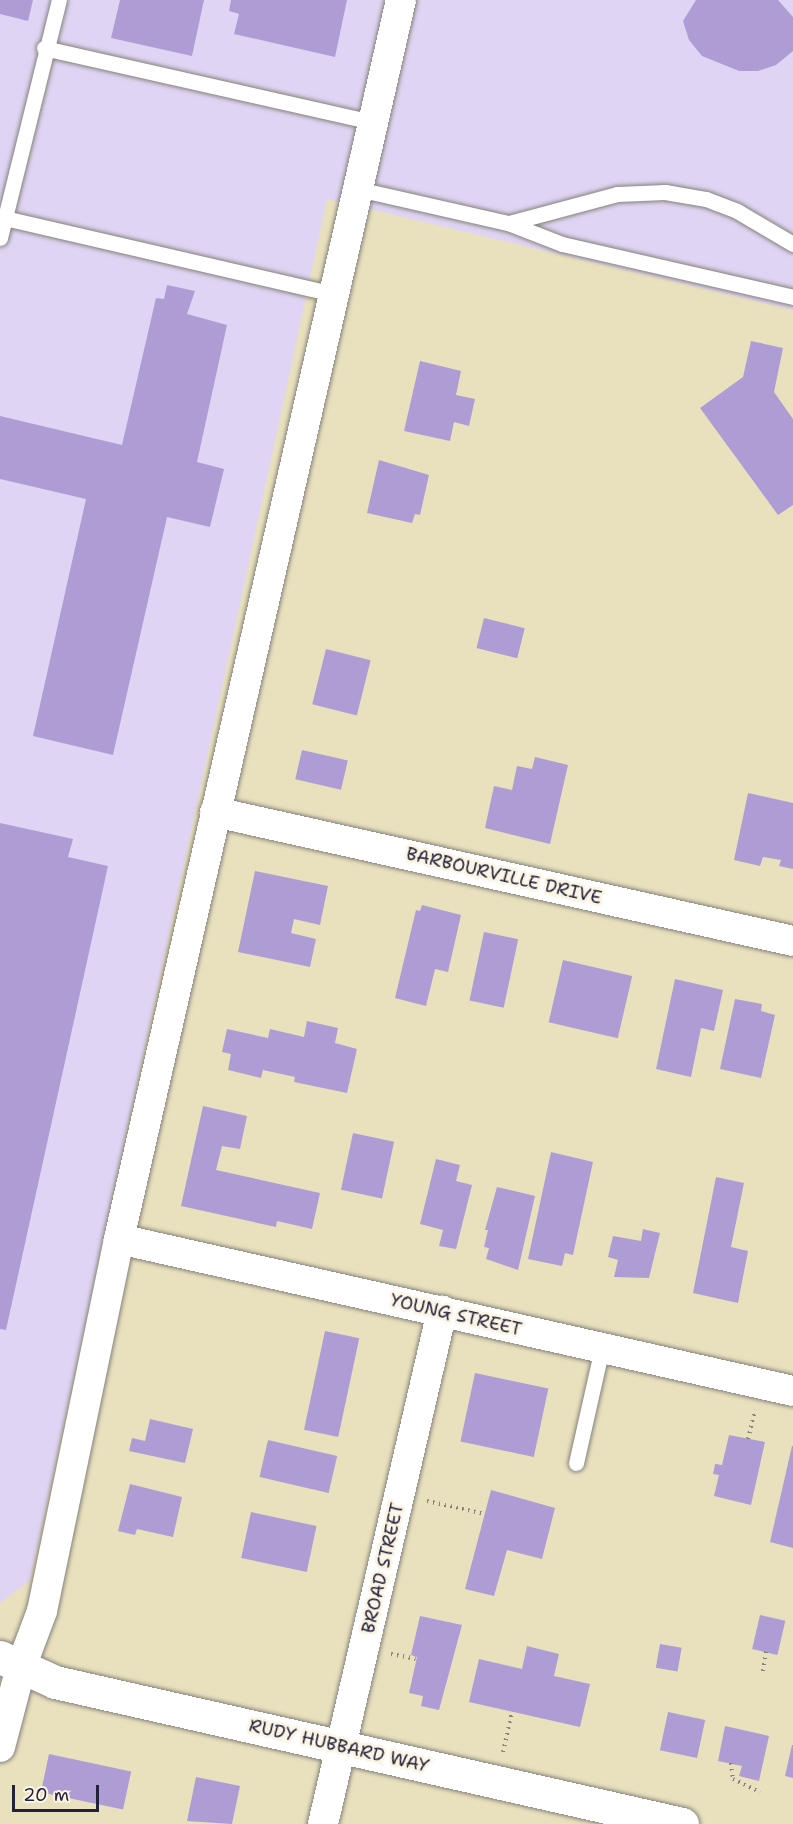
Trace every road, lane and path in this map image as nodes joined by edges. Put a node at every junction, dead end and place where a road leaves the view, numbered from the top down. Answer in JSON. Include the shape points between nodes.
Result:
{"nodes":[{"id":1,"x":59,"y":0,"type":"edge"},
{"id":2,"x":401,"y":0,"type":"edge"},
{"id":3,"x":45,"y":48,"type":"junction"},
{"id":4,"x":373,"y":122,"type":"junction"},
{"id":5,"x":358,"y":189,"type":"junction"},
{"id":6,"x":2,"y":218,"type":"edge"},
{"id":7,"x":508,"y":223,"type":"junction"},
{"id":8,"x":0,"y":238,"type":"edge"},
{"id":9,"x":793,"y":244,"type":"edge"},
{"id":10,"x":334,"y":294,"type":"junction"},
{"id":11,"x":793,"y":297,"type":"edge"},
{"id":12,"x":215,"y":812,"type":"junction"},
{"id":13,"x":793,"y":940,"type":"edge"},
{"id":14,"x":119,"y":1239,"type":"junction"},
{"id":15,"x":442,"y":1311,"type":"junction"},
{"id":16,"x":602,"y":1348,"type":"junction"},
{"id":17,"x":793,"y":1391,"type":"edge"},
{"id":18,"x":576,"y":1463,"type":"dead end"},
{"id":19,"x":400,"y":1494,"type":"junction"},
{"id":20,"x":485,"y":1514,"type":"dead end"},
{"id":21,"x":766,"y":1651,"type":"dead end"},
{"id":22,"x":11,"y":1662,"type":"edge"},
{"id":23,"x":763,"y":1671,"type":"dead end"},
{"id":24,"x":512,"y":1712,"type":"dead end"},
{"id":25,"x":0,"y":1747,"type":"edge"},
{"id":26,"x":341,"y":1747,"type":"junction"},
{"id":27,"x":731,"y":1763,"type":"dead end"},
{"id":28,"x":495,"y":1782,"type":"junction"},
{"id":29,"x":760,"y":1792,"type":"dead end"},
{"id":30,"x":323,"y":1824,"type":"edge"},
{"id":31,"x":682,"y":1824,"type":"edge"}],
"edges":[{"from":1,"to":3,"type":"lane"},
{"from":2,"to":4,"type":"street"},
{"from":3,"to":4,"type":"lane"},
{"from":3,"to":6,"type":"lane"},
{"from":4,"to":5,"type":"street"},
{"from":5,"to":7,"type":"lane"},
{"from":5,"to":10,"type":"street"},
{"from":6,"to":8,"type":"lane"},
{"from":6,"to":10,"type":"lane"},
{"from":7,"to":9,"type":"lane","via":[[617,194],[665,192],[705,199],[737,211]]},
{"from":7,"to":11,"type":"lane","via":[[562,244]]},
{"from":10,"to":12,"type":"street"},
{"from":12,"to":13,"type":"street","name":"BARBOURVILLE DRIVE"},
{"from":12,"to":14,"type":"street"},
{"from":14,"to":15,"type":"street","name":"YOUNG STREET"},
{"from":14,"to":22,"type":"street","via":[[42,1611]]},
{"from":15,"to":16,"type":"street","name":"YOUNG STREET"},
{"from":15,"to":19,"type":"street","name":"BROAD STREET"},
{"from":16,"to":17,"type":"street","name":"YOUNG STREET"},
{"from":16,"to":18,"type":"lane"},
{"from":19,"to":20,"type":"path"},
{"from":19,"to":26,"type":"street","name":"BROAD STREET"},
{"from":21,"to":23,"type":"path"},
{"from":22,"to":25,"type":"street"},
{"from":22,"to":26,"type":"street","name":"RUDY HUBBARD WAY","via":[[55,1682]]},
{"from":24,"to":28,"type":"path"},
{"from":26,"to":28,"type":"street","name":"RUDY HUBBARD WAY"},
{"from":26,"to":30,"type":"street","name":"BROAD STREET"},
{"from":27,"to":29,"type":"path","via":[[733,1779]]},
{"from":28,"to":31,"type":"street","name":"RUDY HUBBARD WAY"}]}
